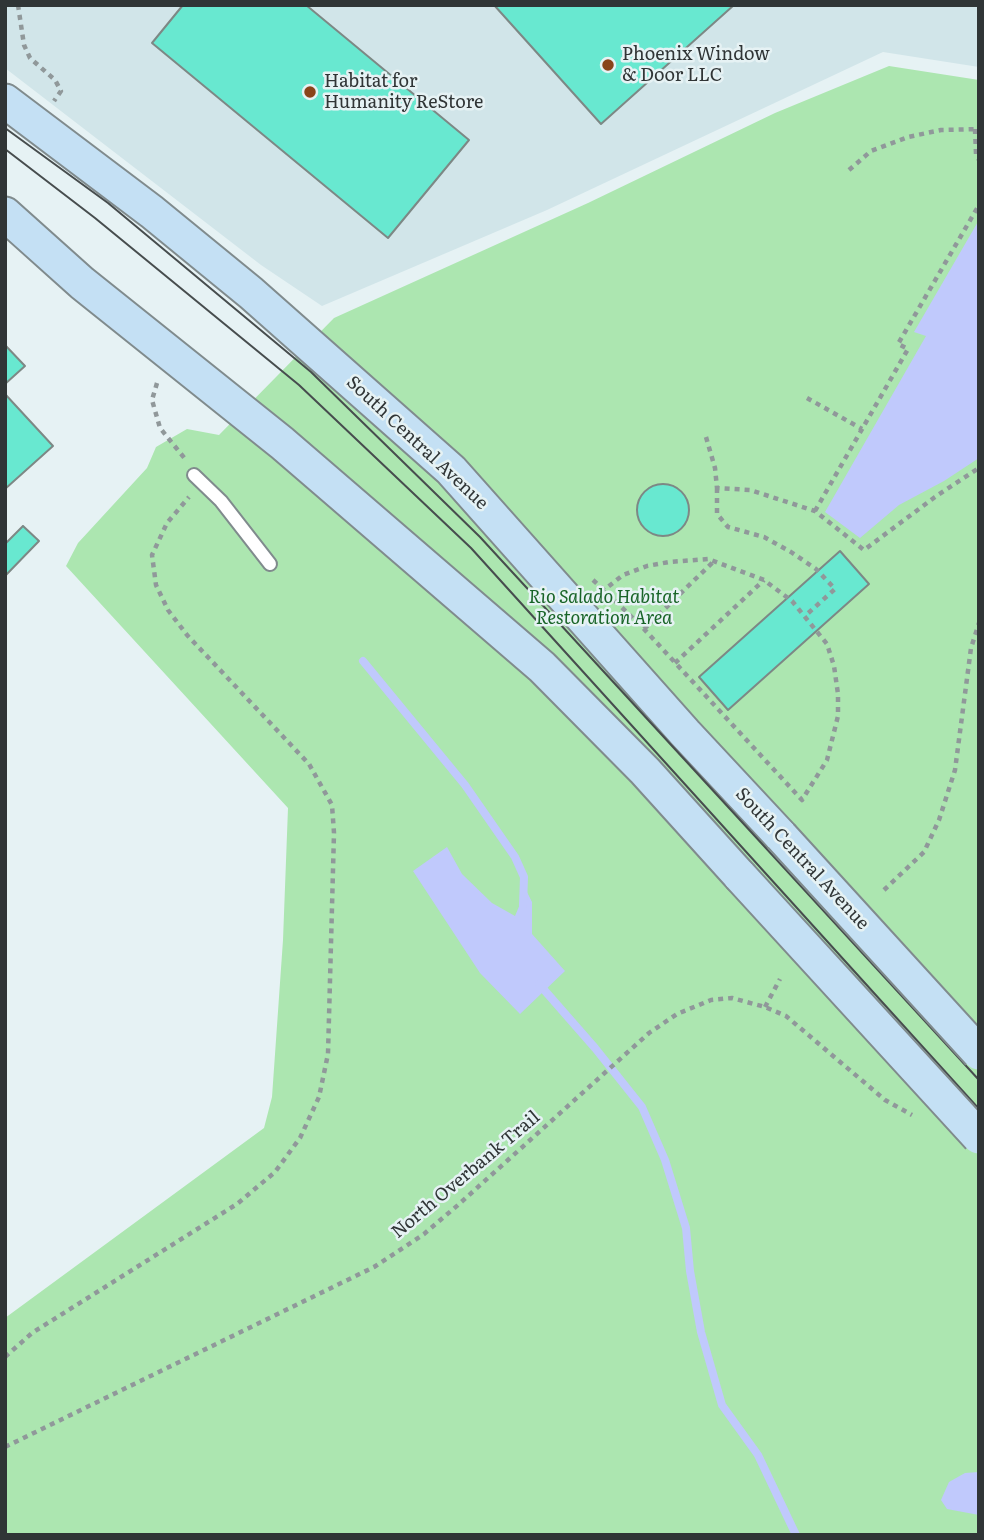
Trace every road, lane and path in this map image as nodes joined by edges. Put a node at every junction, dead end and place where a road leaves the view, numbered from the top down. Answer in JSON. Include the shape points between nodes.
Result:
{"nodes":[{"id":1,"x":18,"y":5,"type":"edge"},
{"id":2,"x":5,"y":101,"type":"edge"},
{"id":3,"x":54,"y":101,"type":"dead end"},
{"id":4,"x":977,"y":129,"type":"edge"},
{"id":5,"x":979,"y":160,"type":"edge"},
{"id":6,"x":849,"y":170,"type":"dead end"},
{"id":7,"x":979,"y":205,"type":"edge"},
{"id":8,"x":5,"y":214,"type":"edge"},
{"id":9,"x":161,"y":373,"type":"dead end"},
{"id":10,"x":807,"y":398,"type":"dead end"},
{"id":11,"x":862,"y":429,"type":"junction"},
{"id":12,"x":706,"y":437,"type":"dead end"},
{"id":13,"x":979,"y":468,"type":"edge"},
{"id":14,"x":194,"y":475,"type":"junction"},
{"id":15,"x":717,"y":488,"type":"junction"},
{"id":16,"x":815,"y":511,"type":"junction"},
{"id":17,"x":713,"y":562,"type":"junction"},
{"id":18,"x":271,"y":564,"type":"dead end"},
{"id":19,"x":588,"y":575,"type":"dead end"},
{"id":20,"x":764,"y":580,"type":"junction"},
{"id":21,"x":604,"y":590,"type":"junction"},
{"id":22,"x":805,"y":616,"type":"junction"},
{"id":23,"x":979,"y":624,"type":"edge"},
{"id":24,"x":644,"y":629,"type":"junction"},
{"id":25,"x":675,"y":663,"type":"junction"},
{"id":26,"x":884,"y":890,"type":"dead end"},
{"id":27,"x":780,"y":979,"type":"dead end"},
{"id":28,"x":765,"y":1007,"type":"junction"},
{"id":29,"x":979,"y":1053,"type":"edge"},
{"id":30,"x":912,"y":1115,"type":"dead end"},
{"id":31,"x":979,"y":1138,"type":"edge"},
{"id":32,"x":5,"y":1357,"type":"edge"},
{"id":33,"x":5,"y":1447,"type":"edge"}],
"edges":[{"from":1,"to":3,"type":"path","via":[[30,58],[61,91]]},
{"from":2,"to":29,"type":"main road","name":"South Central Avenue","bridge":true,"via":[[251,293],[451,470]]},
{"from":4,"to":5,"type":"path"},
{"from":4,"to":6,"type":"path","via":[[941,130],[881,146]]},
{"from":7,"to":11,"type":"path","via":[[898,344],[908,349]]},
{"from":8,"to":31,"type":"main road","bridge":true,"via":[[82,283],[282,443],[542,667],[645,771]]},
{"from":9,"to":14,"type":"path","via":[[152,400],[160,428]]},
{"from":10,"to":11,"type":"path"},
{"from":11,"to":16,"type":"path"},
{"from":12,"to":15,"type":"path"},
{"from":13,"to":16,"type":"path","via":[[864,550]]},
{"from":14,"to":18,"type":"lane"},
{"from":14,"to":32,"type":"path","via":[[189,497],[167,523],[152,555],[156,585],[167,610],[187,635],[309,764],[332,805],[328,1054],[319,1097],[300,1138],[275,1172],[237,1204],[32,1333]]},
{"from":15,"to":16,"type":"path","via":[[750,490]]},
{"from":15,"to":22,"type":"path","via":[[717,514],[728,527],[764,537],[791,552],[835,589]]},
{"from":17,"to":20,"type":"path"},
{"from":17,"to":21,"type":"path","via":[[648,566],[624,575]]},
{"from":17,"to":24,"type":"path"},
{"from":19,"to":21,"type":"path"},
{"from":20,"to":22,"type":"path"},
{"from":20,"to":25,"type":"path"},
{"from":21,"to":24,"type":"path"},
{"from":22,"to":25,"type":"path","via":[[830,652],[838,716],[824,769],[802,800]]},
{"from":23,"to":26,"type":"path","via":[[971,648],[955,770],[939,820],[924,852]]},
{"from":24,"to":25,"type":"path"},
{"from":27,"to":28,"type":"path"},
{"from":28,"to":30,"type":"path","name":"North Overbank Trail","via":[[786,1016],[885,1100]]},
{"from":28,"to":33,"type":"path","name":"North Overbank Trail","via":[[732,998],[711,1000],[677,1014],[649,1033],[424,1234],[374,1267]]}]}
